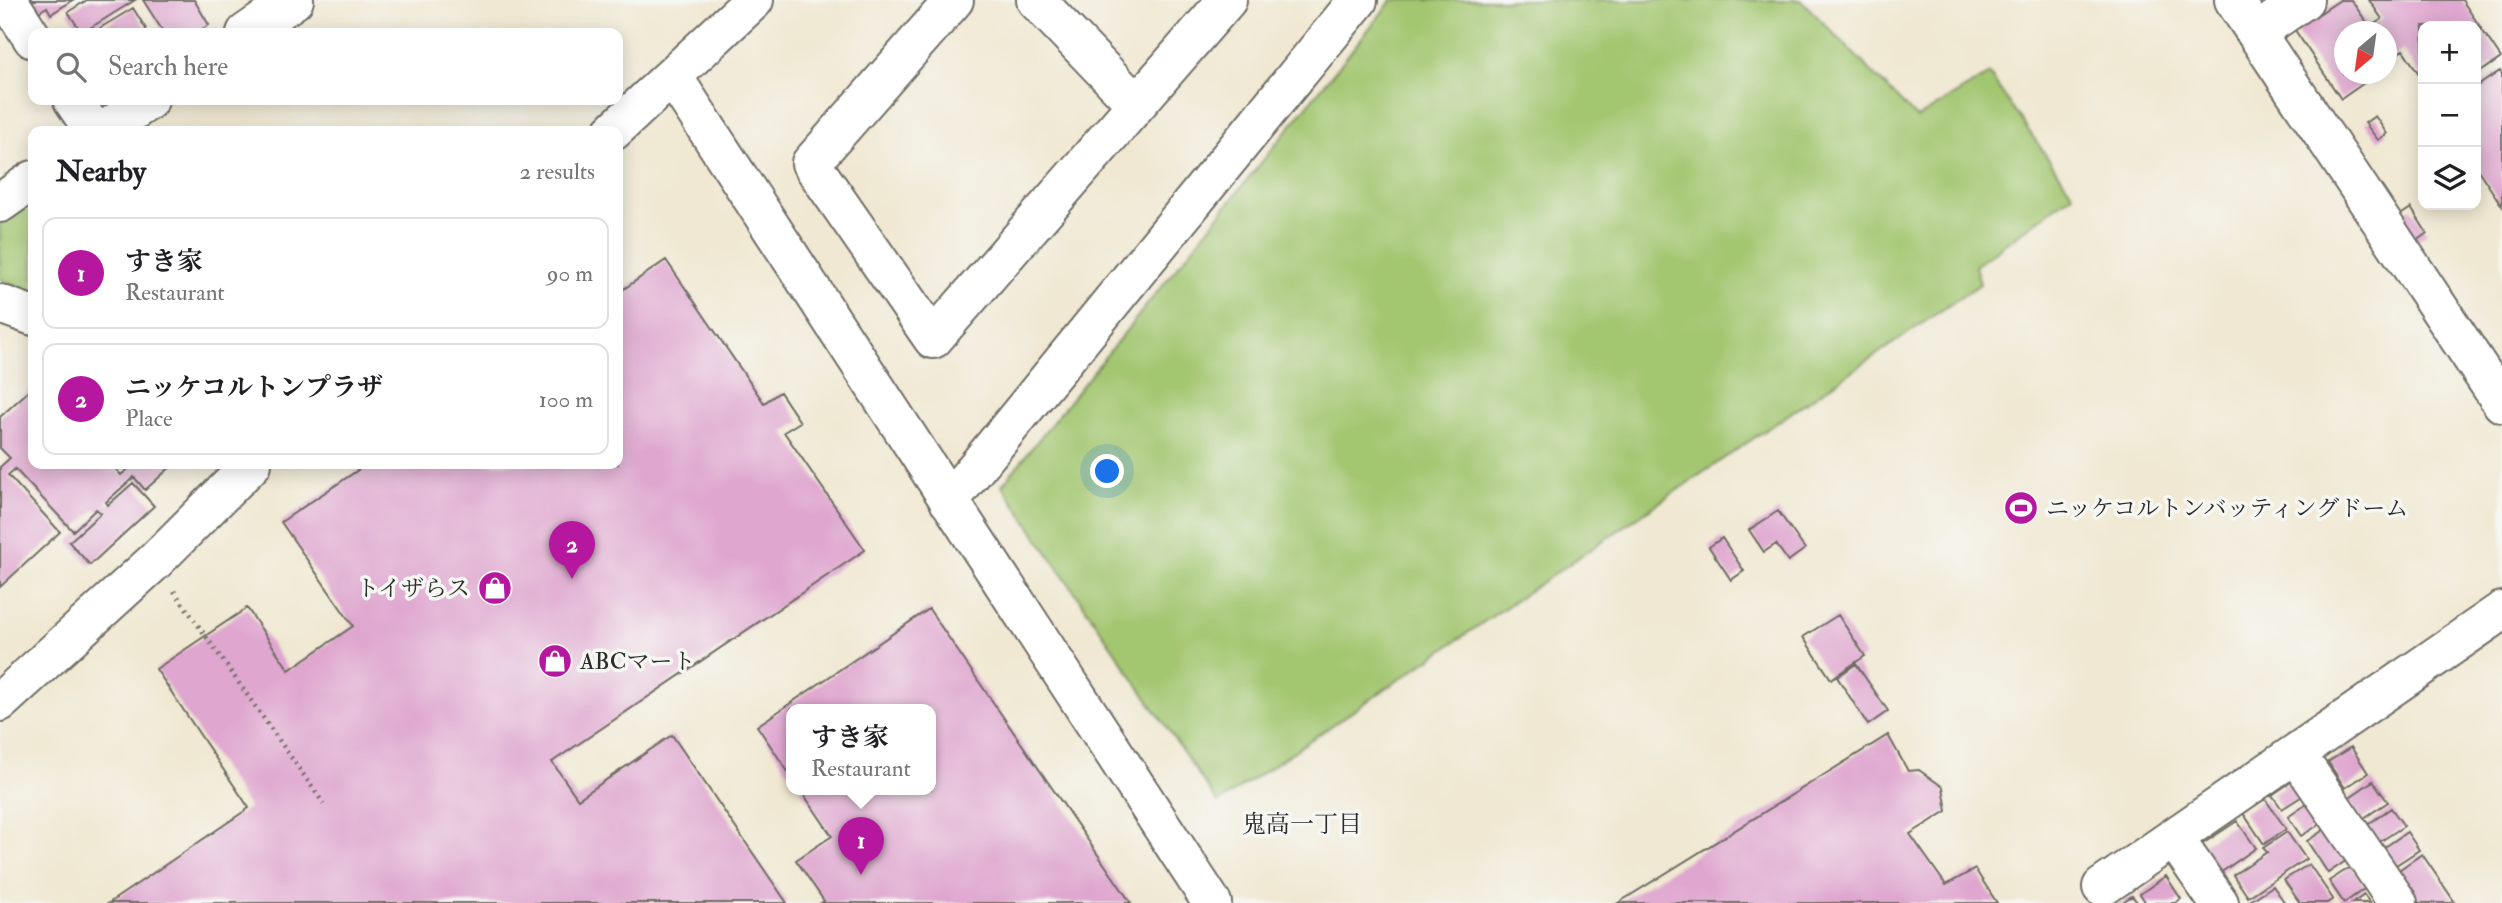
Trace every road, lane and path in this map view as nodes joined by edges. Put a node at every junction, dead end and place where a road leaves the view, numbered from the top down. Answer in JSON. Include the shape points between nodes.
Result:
{"nodes":[{"id":1,"x":8,"y":0,"type":"edge"},
{"id":2,"x":294,"y":0,"type":"edge"},
{"id":3,"x":754,"y":0,"type":"edge"},
{"id":4,"x":954,"y":0,"type":"edge"},
{"id":5,"x":1036,"y":0,"type":"edge"},
{"id":6,"x":1227,"y":0,"type":"edge"},
{"id":7,"x":1358,"y":0,"type":"edge"},
{"id":8,"x":2234,"y":0,"type":"edge"},
{"id":9,"x":2304,"y":0,"type":"edge"},
{"id":10,"x":253,"y":28,"type":"edge"},
{"id":11,"x":28,"y":30,"type":"edge"},
{"id":12,"x":2256,"y":33,"type":"junction"},
{"id":13,"x":673,"y":77,"type":"junction"},
{"id":14,"x":1136,"y":104,"type":"junction"},
{"id":15,"x":76,"y":105,"type":"edge"},
{"id":16,"x":142,"y":105,"type":"edge"},
{"id":17,"x":91,"y":126,"type":"edge"},
{"id":18,"x":111,"y":126,"type":"edge"},
{"id":19,"x":619,"y":126,"type":"edge"},
{"id":20,"x":28,"y":183,"type":"edge"},
{"id":21,"x":0,"y":202,"type":"edge"},
{"id":22,"x":0,"y":304,"type":"edge"},
{"id":23,"x":28,"y":314,"type":"edge"},
{"id":24,"x":2502,"y":403,"type":"edge"},
{"id":25,"x":247,"y":469,"type":"edge"},
{"id":26,"x":949,"y":501,"type":"junction"},
{"id":27,"x":154,"y":562,"type":"junction"},
{"id":28,"x":2502,"y":611,"type":"edge"},
{"id":29,"x":0,"y":702,"type":"edge"},
{"id":30,"x":2296,"y":754,"type":"junction"},
{"id":31,"x":324,"y":804,"type":"dead end"},
{"id":32,"x":2174,"y":838,"type":"junction"},
{"id":33,"x":2102,"y":887,"type":"dead end"},
{"id":34,"x":1212,"y":903,"type":"edge"},
{"id":35,"x":2219,"y":903,"type":"edge"},
{"id":36,"x":2398,"y":903,"type":"edge"}],
"edges":[{"from":1,"to":11,"type":"street"},
{"from":2,"to":10,"type":"street"},
{"from":3,"to":13,"type":"street"},
{"from":4,"to":14,"type":"street","via":[[811,163],[933,339]]},
{"from":5,"to":14,"type":"street"},
{"from":6,"to":14,"type":"street"},
{"from":7,"to":26,"type":"street"},
{"from":8,"to":12,"type":"street"},
{"from":9,"to":12,"type":"street"},
{"from":12,"to":24,"type":"street"},
{"from":13,"to":19,"type":"street"},
{"from":13,"to":26,"type":"street"},
{"from":15,"to":17,"type":"street"},
{"from":16,"to":18,"type":"street"},
{"from":20,"to":21,"type":"street"},
{"from":22,"to":23,"type":"street"},
{"from":25,"to":27,"type":"street"},
{"from":26,"to":34,"type":"street"},
{"from":27,"to":29,"type":"street"},
{"from":27,"to":31,"type":"path"},
{"from":28,"to":30,"type":"street"},
{"from":30,"to":32,"type":"street"},
{"from":30,"to":36,"type":"street"},
{"from":32,"to":33,"type":"street"},
{"from":32,"to":35,"type":"street"}]}
